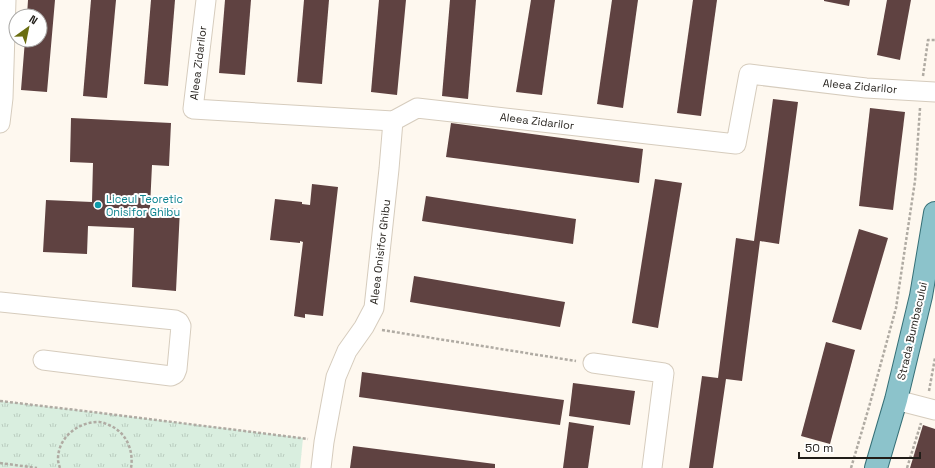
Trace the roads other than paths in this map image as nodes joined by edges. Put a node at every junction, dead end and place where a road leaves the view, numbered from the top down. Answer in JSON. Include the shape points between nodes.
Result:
{"nodes":[{"id":1,"x":6,"y":0,"type":"edge"},
{"id":2,"x":206,"y":0,"type":"edge"},
{"id":3,"x":928,"y":91,"type":"edge"},
{"id":4,"x":393,"y":121,"type":"junction"},
{"id":5,"x":0,"y":122,"type":"edge"},
{"id":6,"x":935,"y":213,"type":"edge"},
{"id":7,"x":0,"y":302,"type":"edge"},
{"id":8,"x":43,"y":360,"type":"dead end"},
{"id":9,"x":593,"y":364,"type":"road end"},
{"id":10,"x":896,"y":400,"type":"junction"},
{"id":11,"x":935,"y":410,"type":"edge"},
{"id":12,"x":321,"y":468,"type":"edge"},
{"id":13,"x":652,"y":468,"type":"edge"},
{"id":14,"x":876,"y":468,"type":"edge"}],
"edges":[{"from":1,"to":5,"type":"street"},
{"from":2,"to":4,"type":"street","name":"Aleea Zidarilor","via":[[193,109]]},
{"from":3,"to":4,"type":"street","name":"Aleea Zidarilor","via":[[866,88],[749,74],[736,144],[417,108]]},
{"from":4,"to":12,"type":"street","name":"Aleea Onisifor Ghibu","via":[[374,308],[347,351],[336,377]]},
{"from":6,"to":10,"type":"main road","name":"Strada Bumbacului","via":[[922,296]]},
{"from":7,"to":8,"type":"street","via":[[175,320],[181,326],[177,369],[171,376]]},
{"from":9,"to":13,"type":"street","via":[[664,373]]},
{"from":10,"to":11,"type":"street"},
{"from":10,"to":14,"type":"main road","name":"Strada Bumbacului"}]}
